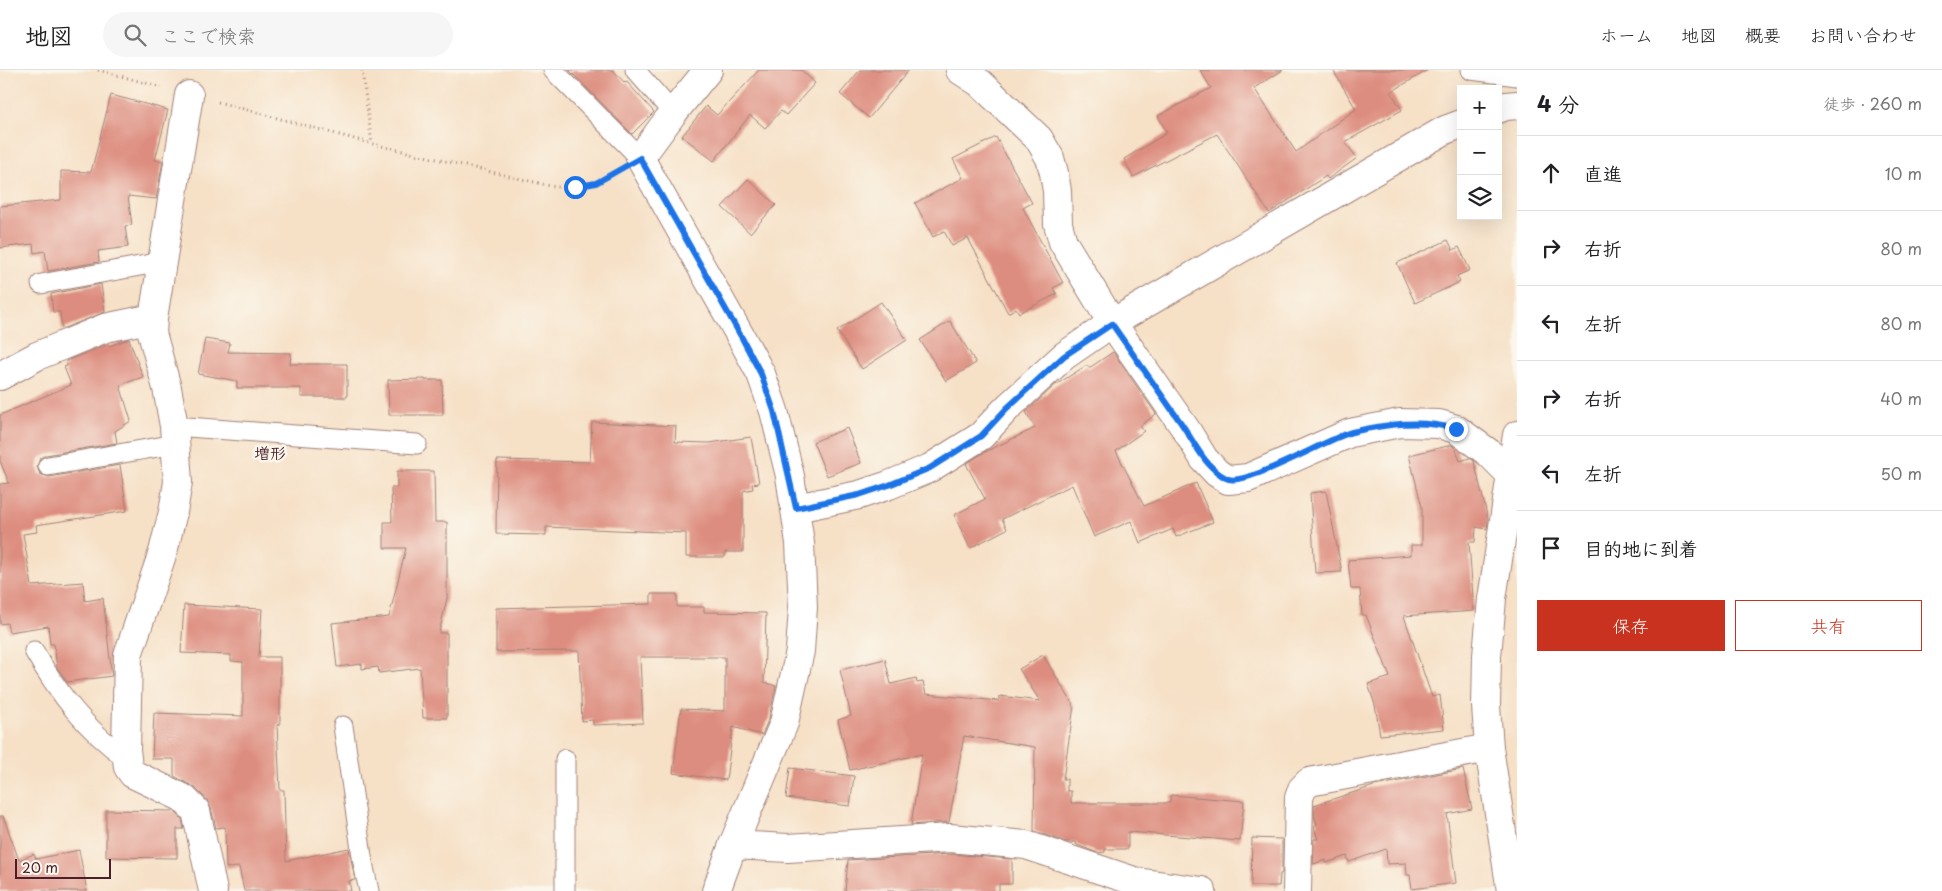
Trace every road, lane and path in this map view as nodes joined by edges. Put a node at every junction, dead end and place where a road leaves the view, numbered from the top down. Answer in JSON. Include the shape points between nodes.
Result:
{"nodes":[{"id":1,"x":98,"y":70,"type":"edge"},
{"id":2,"x":362,"y":70,"type":"edge"},
{"id":3,"x":553,"y":70,"type":"edge"},
{"id":4,"x":635,"y":70,"type":"edge"},
{"id":5,"x":708,"y":70,"type":"edge"},
{"id":6,"x":960,"y":70,"type":"edge"},
{"id":7,"x":1471,"y":70,"type":"edge"},
{"id":8,"x":1517,"y":76,"type":"edge"},
{"id":9,"x":189,"y":95,"type":"junction"},
{"id":10,"x":1517,"y":105,"type":"edge"},
{"id":11,"x":1502,"y":108,"type":"edge"},
{"id":12,"x":673,"y":113,"type":"junction"},
{"id":13,"x":1457,"y":126,"type":"edge"},
{"id":14,"x":372,"y":144,"type":"junction"},
{"id":15,"x":640,"y":158,"type":"junction"},
{"id":16,"x":162,"y":262,"type":"junction"},
{"id":17,"x":42,"y":284,"type":"dead end"},
{"id":18,"x":153,"y":318,"type":"junction"},
{"id":19,"x":1112,"y":324,"type":"junction"},
{"id":20,"x":0,"y":376,"type":"edge"},
{"id":21,"x":175,"y":435,"type":"junction"},
{"id":22,"x":1517,"y":435,"type":"edge"},
{"id":23,"x":418,"y":444,"type":"dead end"},
{"id":24,"x":48,"y":466,"type":"dead end"},
{"id":25,"x":1510,"y":474,"type":"junction"},
{"id":26,"x":796,"y":508,"type":"junction"},
{"id":27,"x":1506,"y":585,"type":"edge"},
{"id":28,"x":34,"y":650,"type":"dead end"},
{"id":29,"x":343,"y":726,"type":"dead end"},
{"id":30,"x":1489,"y":748,"type":"junction"},
{"id":31,"x":126,"y":759,"type":"junction"},
{"id":32,"x":565,"y":759,"type":"dead end"},
{"id":33,"x":733,"y":845,"type":"junction"},
{"id":34,"x":1135,"y":887,"type":"edge"},
{"id":35,"x":213,"y":891,"type":"edge"},
{"id":36,"x":369,"y":891,"type":"edge"},
{"id":37,"x":566,"y":891,"type":"edge"},
{"id":38,"x":716,"y":891,"type":"edge"},
{"id":39,"x":1202,"y":891,"type":"edge"},
{"id":40,"x":1297,"y":891,"type":"edge"},
{"id":41,"x":1511,"y":891,"type":"edge"}],
"edges":[{"from":1,"to":9,"type":"path"},
{"from":2,"to":14,"type":"path"},
{"from":3,"to":15,"type":"lane"},
{"from":4,"to":12,"type":"lane"},
{"from":5,"to":12,"type":"street"},
{"from":6,"to":19,"type":"street","via":[[980,83],[1039,138],[1054,173],[1058,224],[1063,242]]},
{"from":7,"to":8,"type":"lane"},
{"from":9,"to":14,"type":"path"},
{"from":9,"to":16,"type":"street"},
{"from":10,"to":11,"type":"street"},
{"from":12,"to":15,"type":"street"},
{"from":13,"to":19,"type":"street"},
{"from":14,"to":15,"type":"path","via":[[555,187],[596,183]]},
{"from":15,"to":26,"type":"street","via":[[761,374],[774,411]]},
{"from":16,"to":17,"type":"lane"},
{"from":16,"to":18,"type":"street"},
{"from":18,"to":20,"type":"street","via":[[105,328],[37,356]]},
{"from":18,"to":21,"type":"street","via":[[154,342],[167,388]]},
{"from":19,"to":25,"type":"street","via":[[1204,459],[1228,480],[1248,478],[1350,433],[1400,423],[1439,424],[1456,429],[1476,442]]},
{"from":19,"to":26,"type":"street","via":[[1064,356],[981,436],[930,468],[859,495]]},
{"from":21,"to":23,"type":"lane"},
{"from":21,"to":24,"type":"lane"},
{"from":21,"to":31,"type":"street","via":[[178,482],[173,512],[128,655]]},
{"from":22,"to":25,"type":"street"},
{"from":25,"to":27,"type":"street"},
{"from":26,"to":33,"type":"street","via":[[803,607],[800,650],[784,723]]},
{"from":27,"to":30,"type":"street","via":[[1492,599],[1487,656]]},
{"from":28,"to":31,"type":"lane","via":[[54,686],[104,743]]},
{"from":29,"to":36,"type":"lane"},
{"from":30,"to":40,"type":"street","via":[[1309,782],[1302,789],[1300,798]]},
{"from":30,"to":41,"type":"street"},
{"from":31,"to":35,"type":"street","via":[[134,774],[183,798],[196,811]]},
{"from":32,"to":37,"type":"lane"},
{"from":33,"to":34,"type":"street","via":[[788,848],[950,838],[1026,845]]},
{"from":33,"to":38,"type":"street"},
{"from":34,"to":39,"type":"street"}]}
